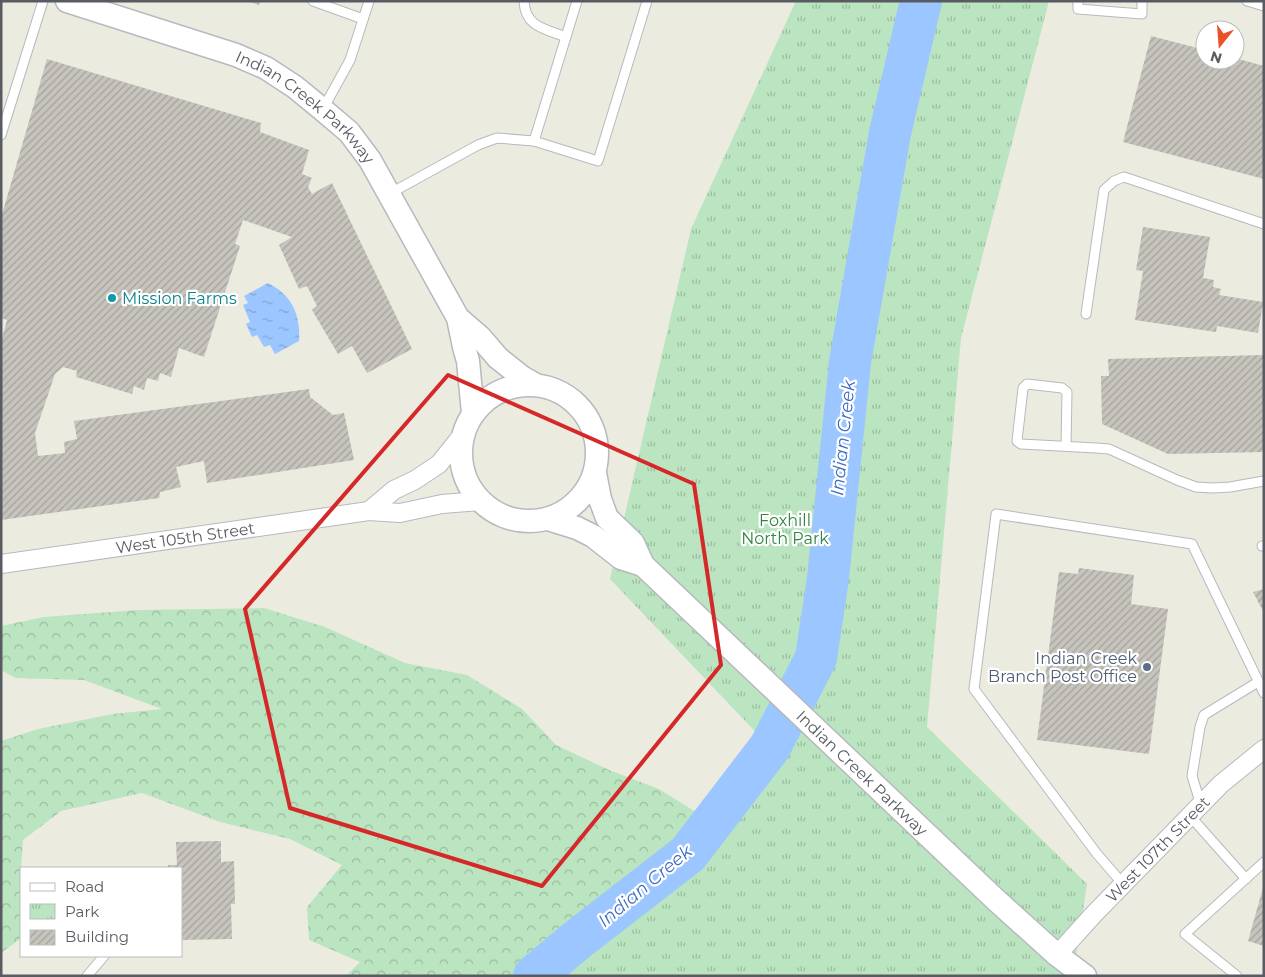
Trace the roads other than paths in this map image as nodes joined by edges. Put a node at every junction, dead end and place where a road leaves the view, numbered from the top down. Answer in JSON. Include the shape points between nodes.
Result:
{"nodes":[{"id":1,"x":44,"y":1,"type":"edge"},
{"id":2,"x":67,"y":1,"type":"edge"},
{"id":3,"x":312,"y":1,"type":"edge"},
{"id":4,"x":368,"y":1,"type":"edge"},
{"id":5,"x":524,"y":1,"type":"edge"},
{"id":6,"x":577,"y":1,"type":"edge"},
{"id":7,"x":647,"y":1,"type":"edge"},
{"id":8,"x":1078,"y":1,"type":"edge"},
{"id":9,"x":1142,"y":1,"type":"edge"},
{"id":10,"x":1247,"y":1,"type":"edge"},
{"id":11,"x":1264,"y":6,"type":"edge"},
{"id":12,"x":363,"y":19,"type":"junction"},
{"id":13,"x":566,"y":37,"type":"junction"},
{"id":14,"x":322,"y":110,"type":"junction"},
{"id":15,"x":1,"y":135,"type":"edge"},
{"id":16,"x":534,"y":142,"type":"junction"},
{"id":17,"x":389,"y":194,"type":"junction"},
{"id":18,"x":1264,"y":224,"type":"edge"},
{"id":19,"x":1086,"y":314,"type":"dead end"},
{"id":20,"x":458,"y":318,"type":"junction"},
{"id":21,"x":536,"y":385,"type":"junction"},
{"id":22,"x":473,"y":413,"type":"junction"},
{"id":23,"x":463,"y":434,"type":"junction"},
{"id":24,"x":1066,"y":446,"type":"junction"},
{"id":25,"x":595,"y":473,"type":"junction"},
{"id":26,"x":1264,"y":481,"type":"edge"},
{"id":27,"x":480,"y":501,"type":"junction"},
{"id":28,"x":369,"y":511,"type":"junction"},
{"id":29,"x":548,"y":519,"type":"junction"},
{"id":30,"x":1,"y":564,"type":"edge"},
{"id":31,"x":643,"y":565,"type":"junction"},
{"id":32,"x":1258,"y":682,"type":"junction"},
{"id":33,"x":1264,"y":693,"type":"edge"},
{"id":34,"x":1264,"y":749,"type":"edge"},
{"id":35,"x":1196,"y":810,"type":"junction"},
{"id":36,"x":1264,"y":862,"type":"edge"},
{"id":37,"x":1246,"y":878,"type":"junction"},
{"id":38,"x":1124,"y":884,"type":"junction"},
{"id":39,"x":1057,"y":954,"type":"junction"},
{"id":40,"x":103,"y":957,"type":"edge"},
{"id":41,"x":87,"y":976,"type":"edge"},
{"id":42,"x":1085,"y":976,"type":"edge"},
{"id":43,"x":1237,"y":976,"type":"edge"}],
"edges":[{"from":1,"to":15,"type":"lane"},
{"from":2,"to":14,"type":"street","name":"Indian Creek Parkway","via":[[236,55],[266,68]]},
{"from":3,"to":12,"type":"lane"},
{"from":4,"to":12,"type":"lane"},
{"from":5,"to":13,"type":"lane","via":[[524,12],[534,24]]},
{"from":6,"to":13,"type":"lane"},
{"from":7,"to":16,"type":"lane","via":[[598,162]]},
{"from":8,"to":9,"type":"lane","via":[[1078,9],[1142,14]]},
{"from":10,"to":11,"type":"lane"},
{"from":12,"to":14,"type":"lane","via":[[350,60]]},
{"from":13,"to":16,"type":"lane"},
{"from":14,"to":17,"type":"street","name":"Indian Creek Parkway","via":[[349,132]]},
{"from":16,"to":17,"type":"lane","via":[[498,138],[478,145]]},
{"from":17,"to":20,"type":"street","name":"Indian Creek Parkway"},
{"from":18,"to":19,"type":"lane","via":[[1124,177],[1114,181],[1104,190]]},
{"from":20,"to":21,"type":"street","name":"Indian Creek Parkway","via":[[498,358]]},
{"from":20,"to":22,"type":"street","name":"Indian Creek Parkway","via":[[468,361]]},
{"from":21,"to":22,"type":"street","via":[[512,387],[490,396]]},
{"from":21,"to":25,"type":"street","via":[[559,391],[579,406],[592,426],[598,449]]},
{"from":22,"to":23,"type":"street"},
{"from":23,"to":27,"type":"street","via":[[460,458],[466,481]]},
{"from":23,"to":28,"type":"street","via":[[439,464],[394,490]]},
{"from":24,"to":24,"type":"lane","via":[[1021,444],[1017,441],[1023,388],[1027,384],[1062,388],[1067,392]]},
{"from":24,"to":26,"type":"lane","via":[[1109,449],[1196,487]]},
{"from":25,"to":29,"type":"street","via":[[585,494],[568,511]]},
{"from":25,"to":31,"type":"street","name":"Indian Creek Parkway","via":[[607,518],[633,543]]},
{"from":27,"to":28,"type":"street","name":"West 105th Street","via":[[442,504],[400,513]]},
{"from":27,"to":29,"type":"street","via":[[499,515],[522,522]]},
{"from":28,"to":30,"type":"street","name":"West 105th Street"},
{"from":29,"to":31,"type":"street","name":"Indian Creek Parkway","via":[[593,536],[621,558]]},
{"from":31,"to":39,"type":"street","name":"Indian Creek Parkway"},
{"from":32,"to":33,"type":"lane"},
{"from":32,"to":35,"type":"lane","via":[[1204,714],[1192,776]]},
{"from":32,"to":38,"type":"lane","via":[[1192,544],[996,514],[974,689],[1097,854]]},
{"from":34,"to":35,"type":"street","name":"West 107th Street","via":[[1221,784]]},
{"from":35,"to":37,"type":"lane"},
{"from":35,"to":38,"type":"street","name":"West 107th Street"},
{"from":36,"to":37,"type":"lane"},
{"from":37,"to":43,"type":"lane","via":[[1185,934]]},
{"from":38,"to":39,"type":"street","name":"West 107th Street"},
{"from":39,"to":42,"type":"street","name":"Indian Creek Parkway"},
{"from":40,"to":41,"type":"lane"}]}
